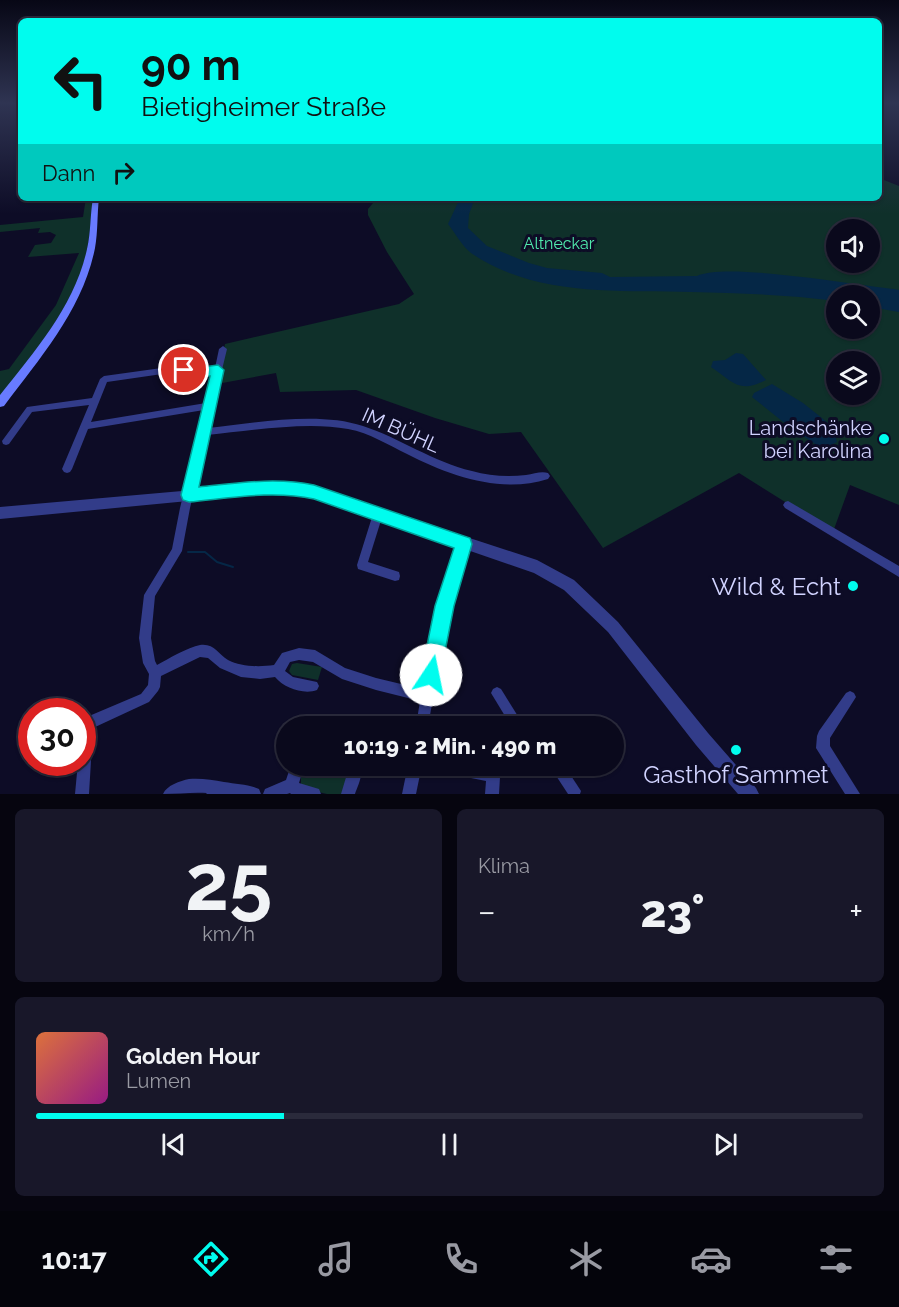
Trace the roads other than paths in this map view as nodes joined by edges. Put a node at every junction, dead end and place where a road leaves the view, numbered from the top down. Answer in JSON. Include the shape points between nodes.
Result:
{"nodes":[{"id":1,"x":96,"y":201,"type":"edge"},
{"id":2,"x":223,"y":349,"type":"dead end"},
{"id":3,"x":218,"y":370,"type":"junction"},
{"id":4,"x":94,"y":401,"type":"junction"},
{"id":5,"x":0,"y":403,"type":"edge"},
{"id":6,"x":210,"y":406,"type":"junction"},
{"id":7,"x":85,"y":426,"type":"junction"},
{"id":8,"x":204,"y":432,"type":"junction"},
{"id":9,"x":6,"y":441,"type":"dead end"},
{"id":10,"x":68,"y":469,"type":"dead end"},
{"id":11,"x":545,"y":476,"type":"dead end"},
{"id":12,"x":189,"y":495,"type":"junction"},
{"id":13,"x":788,"y":505,"type":"dead end"},
{"id":14,"x":0,"y":513,"type":"edge"},
{"id":15,"x":378,"y":514,"type":"junction"},
{"id":16,"x":464,"y":544,"type":"junction"},
{"id":17,"x":899,"y":572,"type":"edge"},
{"id":18,"x":395,"y":576,"type":"dead end"},
{"id":19,"x":278,"y":671,"type":"junction"},
{"id":20,"x":155,"y":673,"type":"junction"},
{"id":21,"x":313,"y":686,"type":"dead end"},
{"id":22,"x":497,"y":693,"type":"dead end"},
{"id":23,"x":428,"y":696,"type":"junction"},
{"id":24,"x":850,"y":698,"type":"dead end"},
{"id":25,"x":424,"y":716,"type":"edge"},
{"id":26,"x":512,"y":716,"type":"edge"},
{"id":27,"x":294,"y":776,"type":"edge"},
{"id":28,"x":353,"y":776,"type":"edge"},
{"id":29,"x":413,"y":776,"type":"edge"},
{"id":30,"x":495,"y":776,"type":"edge"},
{"id":31,"x":564,"y":776,"type":"edge"},
{"id":32,"x":292,"y":785,"type":"junction"},
{"id":33,"x":218,"y":791,"type":"edge"},
{"id":34,"x":574,"y":791,"type":"dead end"},
{"id":35,"x":82,"y":794,"type":"edge"},
{"id":36,"x":170,"y":794,"type":"edge"},
{"id":37,"x":254,"y":794,"type":"edge"},
{"id":38,"x":270,"y":794,"type":"edge"},
{"id":39,"x":314,"y":794,"type":"edge"},
{"id":40,"x":348,"y":794,"type":"edge"},
{"id":41,"x":409,"y":794,"type":"edge"},
{"id":42,"x":492,"y":794,"type":"edge"},
{"id":43,"x":750,"y":794,"type":"edge"},
{"id":44,"x":853,"y":794,"type":"edge"}],
"edges":[{"from":1,"to":5,"type":"main road","via":[[91,248],[81,278],[52,332]]},
{"from":2,"to":3,"type":"street"},
{"from":3,"to":4,"type":"street","via":[[193,373],[176,369],[104,378]]},
{"from":3,"to":6,"type":"street"},
{"from":4,"to":7,"type":"street"},
{"from":4,"to":9,"type":"street","via":[[30,409]]},
{"from":6,"to":7,"type":"street"},
{"from":6,"to":8,"type":"street"},
{"from":7,"to":10,"type":"street"},
{"from":8,"to":11,"type":"street","name":"IM BÜHL","via":[[298,424],[345,425],[375,434],[448,471],[501,481]]},
{"from":8,"to":12,"type":"street"},
{"from":12,"to":14,"type":"street"},
{"from":12,"to":15,"type":"street","via":[[283,487],[314,492]]},
{"from":12,"to":20,"type":"street","via":[[177,551],[150,595],[145,638],[149,663]]},
{"from":13,"to":17,"type":"street"},
{"from":15,"to":16,"type":"street"},
{"from":15,"to":18,"type":"street","via":[[362,565]]},
{"from":16,"to":23,"type":"street","via":[[444,606]]},
{"from":16,"to":43,"type":"street","via":[[537,567],[569,585],[613,627]]},
{"from":19,"to":20,"type":"street","via":[[263,674],[225,666],[211,652],[200,651]]},
{"from":19,"to":21,"type":"street","via":[[291,683]]},
{"from":19,"to":23,"type":"street","via":[[286,657],[315,656],[342,673]]},
{"from":20,"to":35,"type":"street","via":[[154,687],[145,698],[87,724]]},
{"from":22,"to":26,"type":"street"},
{"from":23,"to":25,"type":"street"},
{"from":24,"to":44,"type":"street","via":[[824,736],[823,748]]},
{"from":27,"to":32,"type":"street"},
{"from":28,"to":40,"type":"street"},
{"from":29,"to":41,"type":"street"},
{"from":30,"to":42,"type":"street"},
{"from":31,"to":34,"type":"street"},
{"from":32,"to":38,"type":"street"},
{"from":32,"to":39,"type":"street"},
{"from":33,"to":36,"type":"street","via":[[200,784]]},
{"from":33,"to":37,"type":"street","via":[[237,789]]}]}
